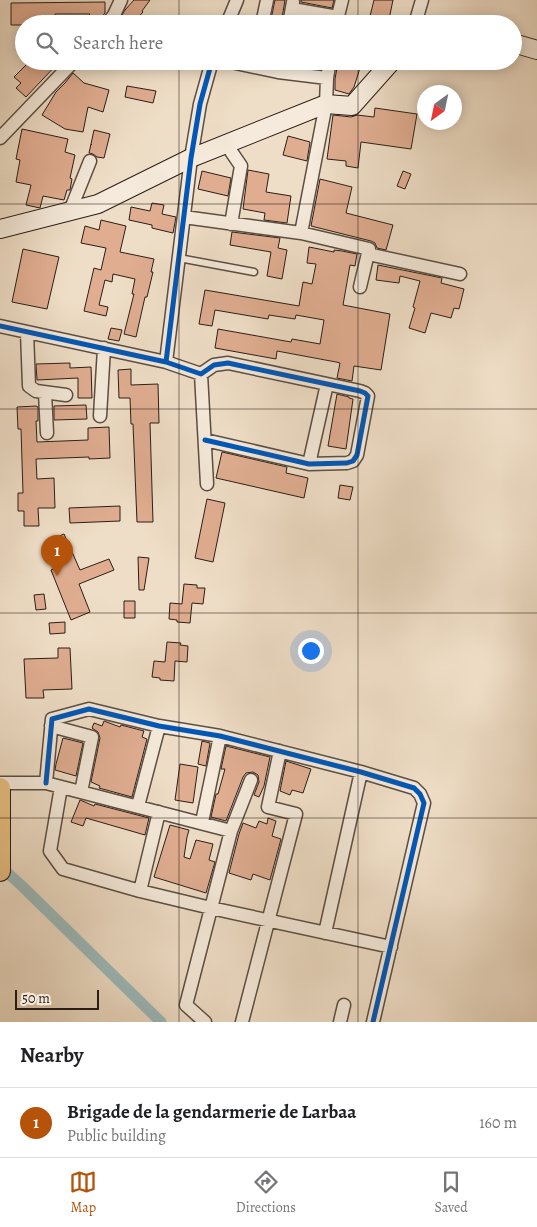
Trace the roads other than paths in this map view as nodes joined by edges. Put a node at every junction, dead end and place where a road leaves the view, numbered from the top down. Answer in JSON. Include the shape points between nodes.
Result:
{"nodes":[{"id":1,"x":121,"y":0,"type":"edge"},
{"id":2,"x":237,"y":0,"type":"edge"},
{"id":3,"x":267,"y":0,"type":"edge"},
{"id":4,"x":342,"y":0,"type":"edge"},
{"id":5,"x":422,"y":0,"type":"edge"},
{"id":6,"x":290,"y":3,"type":"edge"},
{"id":7,"x":114,"y":15,"type":"edge"},
{"id":8,"x":231,"y":15,"type":"edge"},
{"id":9,"x":264,"y":15,"type":"edge"},
{"id":10,"x":323,"y":15,"type":"edge"},
{"id":11,"x":338,"y":15,"type":"edge"},
{"id":12,"x":418,"y":15,"type":"edge"},
{"id":13,"x":522,"y":46,"type":"edge"},
{"id":14,"x":537,"y":50,"type":"edge"},
{"id":15,"x":65,"y":70,"type":"edge"},
{"id":16,"x":209,"y":70,"type":"edge"},
{"id":17,"x":292,"y":70,"type":"edge"},
{"id":18,"x":328,"y":70,"type":"edge"},
{"id":19,"x":384,"y":70,"type":"edge"},
{"id":20,"x":327,"y":78,"type":"junction"},
{"id":21,"x":326,"y":104,"type":"junction"},
{"id":22,"x":0,"y":138,"type":"edge"},
{"id":23,"x":226,"y":144,"type":"junction"},
{"id":24,"x":191,"y":158,"type":"junction"},
{"id":25,"x":90,"y":161,"type":"dead end"},
{"id":26,"x":70,"y":211,"type":"junction"},
{"id":27,"x":184,"y":217,"type":"junction"},
{"id":28,"x":231,"y":224,"type":"junction"},
{"id":29,"x":0,"y":229,"type":"edge"},
{"id":30,"x":301,"y":232,"type":"junction"},
{"id":31,"x":368,"y":254,"type":"junction"},
{"id":32,"x":179,"y":258,"type":"junction"},
{"id":33,"x":254,"y":272,"type":"dead end"},
{"id":34,"x":460,"y":274,"type":"dead end"},
{"id":35,"x":360,"y":287,"type":"dead end"},
{"id":36,"x":0,"y":326,"type":"edge"},
{"id":37,"x":27,"y":332,"type":"junction"},
{"id":38,"x":104,"y":348,"type":"junction"},
{"id":39,"x":166,"y":362,"type":"junction"},
{"id":40,"x":201,"y":374,"type":"junction"},
{"id":41,"x":327,"y":384,"type":"junction"},
{"id":42,"x":45,"y":393,"type":"junction"},
{"id":43,"x":66,"y":395,"type":"dead end"},
{"id":44,"x":100,"y":416,"type":"dead end"},
{"id":45,"x":47,"y":433,"type":"dead end"},
{"id":46,"x":204,"y":440,"type":"junction"},
{"id":47,"x":309,"y":464,"type":"junction"},
{"id":48,"x":207,"y":484,"type":"dead end"},
{"id":49,"x":51,"y":726,"type":"junction"},
{"id":50,"x":159,"y":726,"type":"junction"},
{"id":51,"x":220,"y":736,"type":"junction"},
{"id":52,"x":280,"y":751,"type":"junction"},
{"id":53,"x":361,"y":772,"type":"junction"},
{"id":54,"x":251,"y":780,"type":"dead end"},
{"id":55,"x":0,"y":783,"type":"edge"},
{"id":56,"x":46,"y":783,"type":"junction"},
{"id":57,"x":61,"y":787,"type":"junction"},
{"id":58,"x":0,"y":788,"type":"edge"},
{"id":59,"x":80,"y":792,"type":"junction"},
{"id":60,"x":138,"y":806,"type":"junction"},
{"id":61,"x":159,"y":812,"type":"junction"},
{"id":62,"x":202,"y":822,"type":"junction"},
{"id":63,"x":231,"y":831,"type":"junction"},
{"id":64,"x":0,"y":839,"type":"edge"},
{"id":65,"x":0,"y":871,"type":"edge"},
{"id":66,"x":140,"y":891,"type":"junction"},
{"id":67,"x":211,"y":908,"type":"junction"},
{"id":68,"x":269,"y":921,"type":"junction"},
{"id":69,"x":325,"y":933,"type":"junction"},
{"id":70,"x":391,"y":947,"type":"junction"},
{"id":71,"x":344,"y":1005,"type":"dead end"},
{"id":72,"x":205,"y":1022,"type":"edge"},
{"id":73,"x":242,"y":1022,"type":"edge"},
{"id":74,"x":340,"y":1022,"type":"edge"},
{"id":75,"x":373,"y":1022,"type":"edge"}],
"edges":[{"from":1,"to":7,"type":"street"},
{"from":2,"to":8,"type":"street"},
{"from":3,"to":9,"type":"street"},
{"from":4,"to":11,"type":"street"},
{"from":5,"to":12,"type":"street"},
{"from":6,"to":10,"type":"street"},
{"from":13,"to":14,"type":"main road"},
{"from":15,"to":22,"type":"street"},
{"from":16,"to":24,"type":"street"},
{"from":17,"to":20,"type":"street"},
{"from":18,"to":20,"type":"street"},
{"from":19,"to":21,"type":"main road","via":[[352,106]]},
{"from":20,"to":21,"type":"street"},
{"from":21,"to":23,"type":"main road"},
{"from":21,"to":30,"type":"street"},
{"from":23,"to":24,"type":"main road"},
{"from":23,"to":28,"type":"street","via":[[241,166]]},
{"from":24,"to":26,"type":"main road","via":[[98,204]]},
{"from":24,"to":27,"type":"street"},
{"from":25,"to":26,"type":"street"},
{"from":26,"to":29,"type":"main road"},
{"from":27,"to":28,"type":"street"},
{"from":27,"to":32,"type":"street"},
{"from":28,"to":30,"type":"street"},
{"from":30,"to":31,"type":"street","via":[[369,249]]},
{"from":31,"to":34,"type":"street"},
{"from":31,"to":35,"type":"street"},
{"from":32,"to":33,"type":"lane"},
{"from":32,"to":39,"type":"street"},
{"from":36,"to":37,"type":"street"},
{"from":37,"to":38,"type":"street"},
{"from":37,"to":42,"type":"street","via":[[29,386]]},
{"from":38,"to":39,"type":"street"},
{"from":38,"to":44,"type":"street"},
{"from":39,"to":40,"type":"street"},
{"from":40,"to":41,"type":"street","via":[[214,365],[228,363]]},
{"from":40,"to":46,"type":"street"},
{"from":41,"to":47,"type":"street"},
{"from":41,"to":47,"type":"street","via":[[360,391],[368,396],[357,454],[353,461],[347,463]]},
{"from":42,"to":43,"type":"street"},
{"from":42,"to":45,"type":"street"},
{"from":46,"to":47,"type":"street"},
{"from":46,"to":48,"type":"street"},
{"from":49,"to":50,"type":"street","via":[[52,719],[88,709]]},
{"from":49,"to":56,"type":"street"},
{"from":49,"to":59,"type":"street","via":[[92,737]]},
{"from":50,"to":51,"type":"street"},
{"from":50,"to":60,"type":"street"},
{"from":51,"to":52,"type":"street"},
{"from":51,"to":62,"type":"street"},
{"from":52,"to":53,"type":"street"},
{"from":52,"to":68,"type":"street","via":[[268,807],[296,814]]},
{"from":53,"to":69,"type":"street"},
{"from":53,"to":70,"type":"street","via":[[414,788],[424,803]]},
{"from":54,"to":63,"type":"street"},
{"from":55,"to":56,"type":"street"},
{"from":56,"to":57,"type":"street"},
{"from":57,"to":59,"type":"street"},
{"from":57,"to":66,"type":"street","via":[[50,851],[63,869]]},
{"from":58,"to":64,"type":"main road"},
{"from":59,"to":60,"type":"street"},
{"from":60,"to":61,"type":"street"},
{"from":61,"to":62,"type":"street"},
{"from":61,"to":66,"type":"street"},
{"from":62,"to":63,"type":"street"},
{"from":63,"to":67,"type":"street"},
{"from":64,"to":65,"type":"main road"},
{"from":66,"to":67,"type":"street"},
{"from":67,"to":68,"type":"street"},
{"from":67,"to":72,"type":"street","via":[[186,1005]]},
{"from":68,"to":69,"type":"street"},
{"from":68,"to":73,"type":"street"},
{"from":69,"to":70,"type":"street"},
{"from":70,"to":75,"type":"street"},
{"from":71,"to":74,"type":"street"}]}
